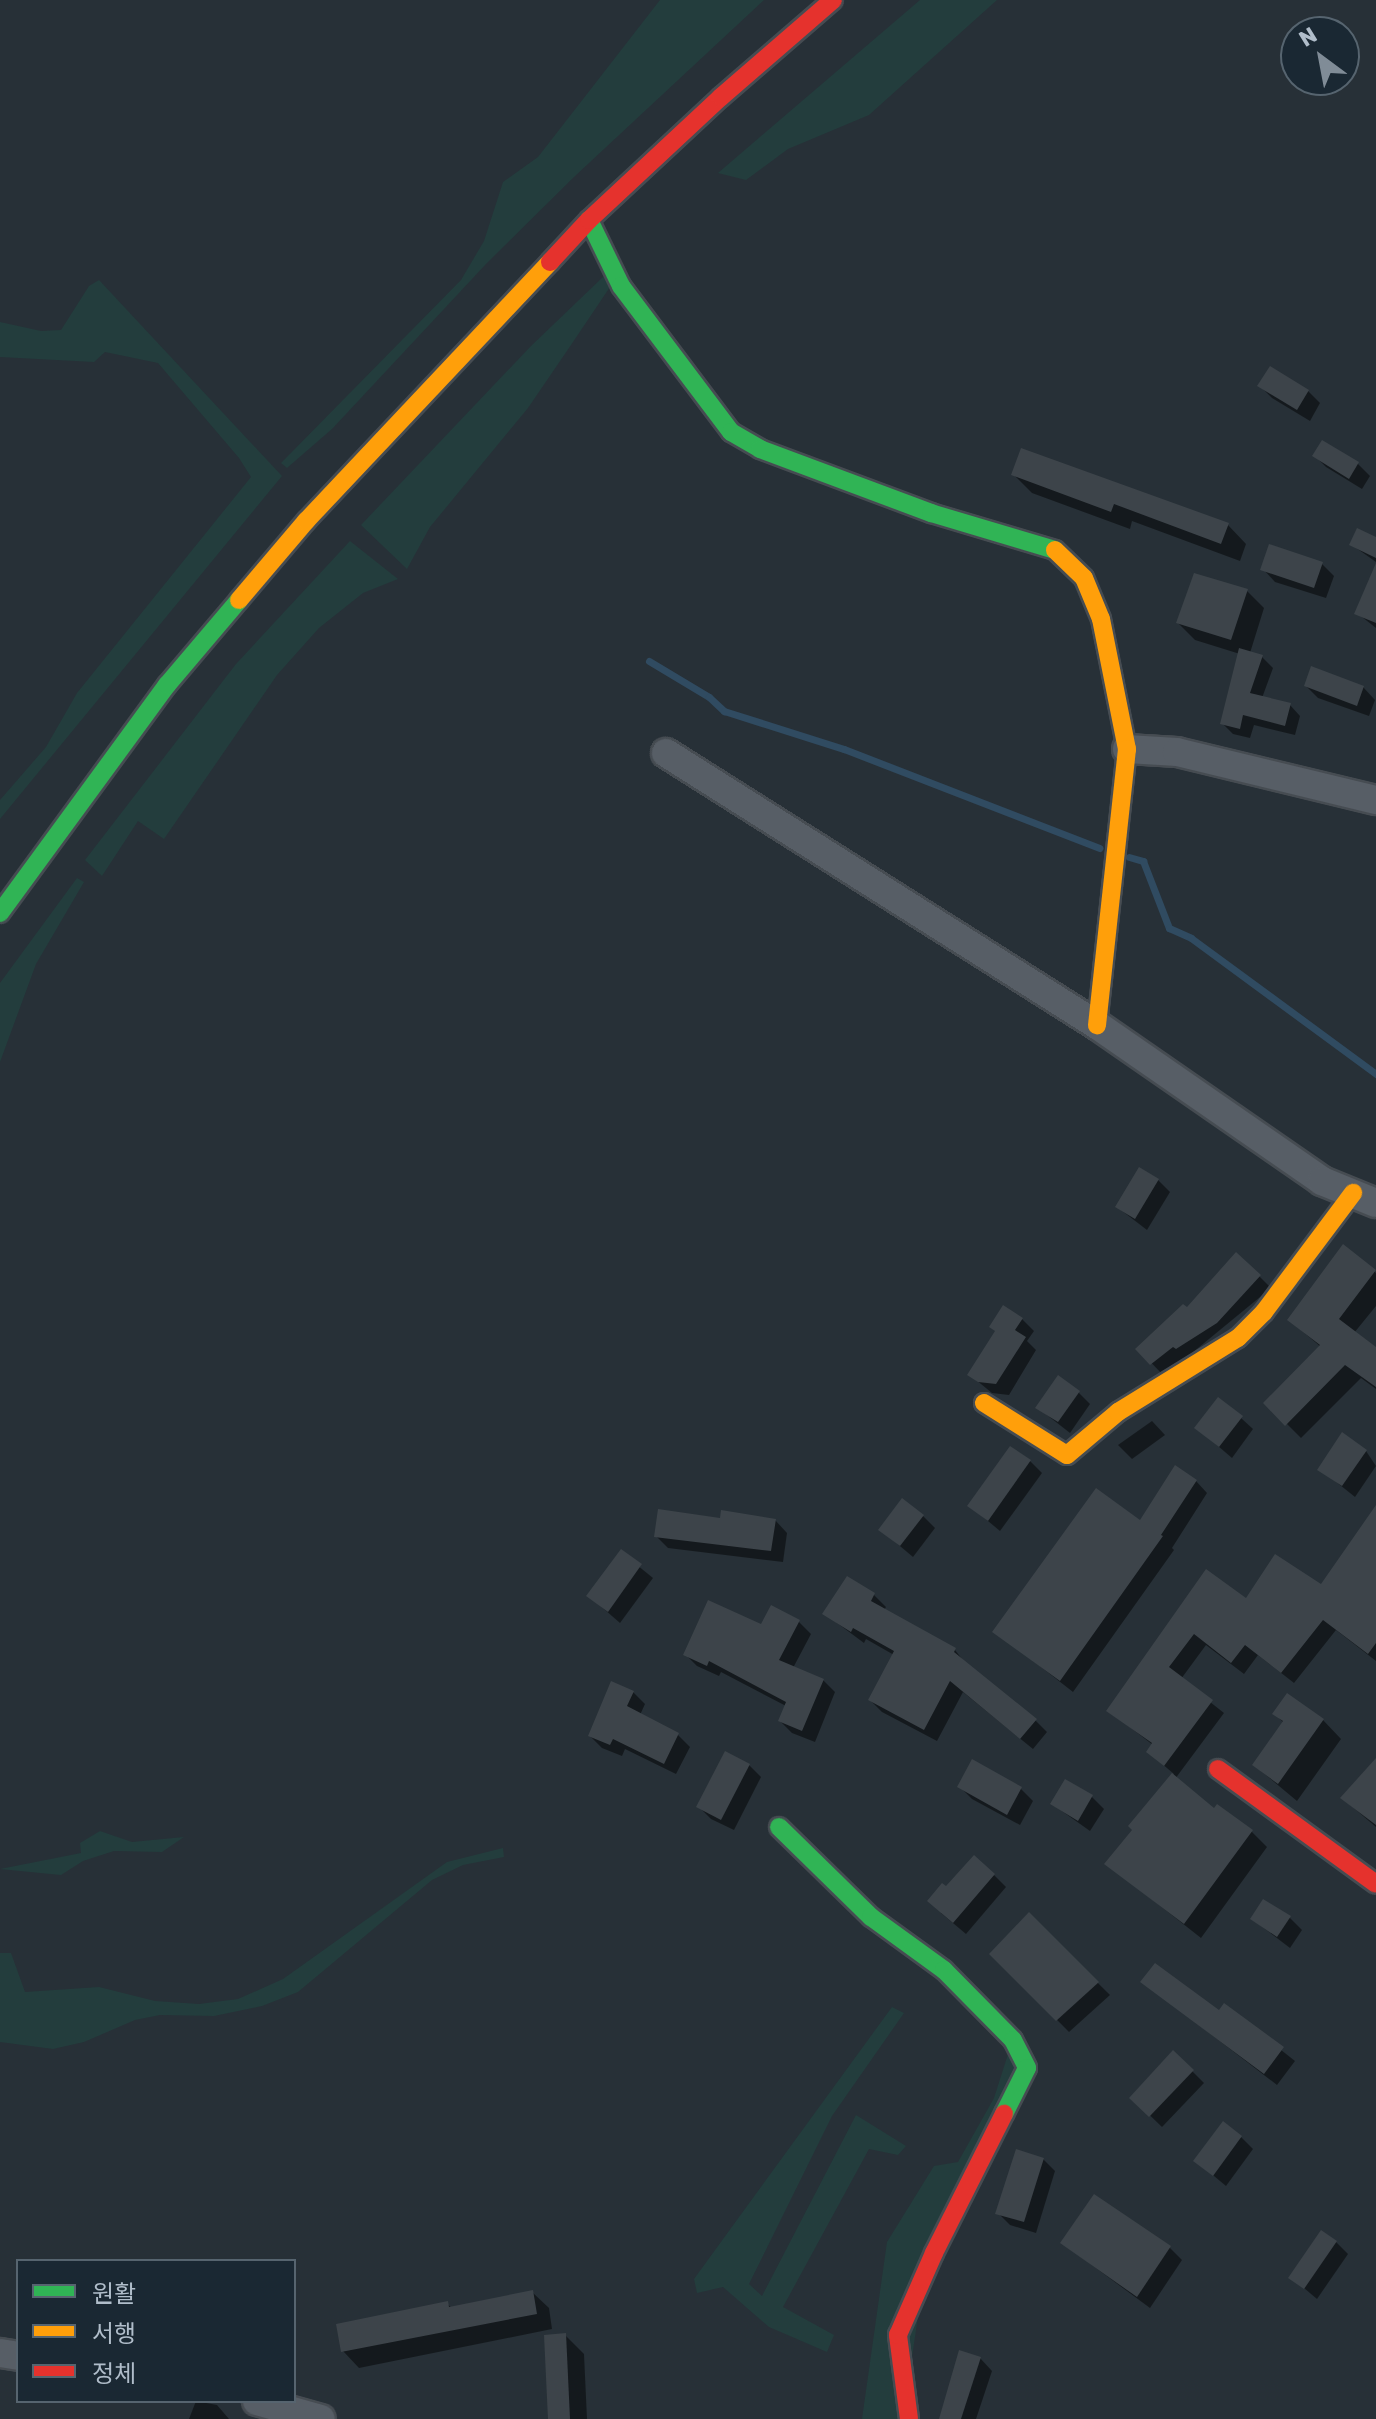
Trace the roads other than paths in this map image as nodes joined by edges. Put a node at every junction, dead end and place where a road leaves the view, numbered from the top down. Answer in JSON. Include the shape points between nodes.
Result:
{"nodes":[{"id":1,"x":833,"y":0,"type":"edge"},
{"id":2,"x":589,"y":220,"type":"junction"},
{"id":3,"x":1127,"y":749,"type":"junction"},
{"id":4,"x":666,"y":753,"type":"dead end"},
{"id":5,"x":1376,"y":800,"type":"edge"},
{"id":6,"x":0,"y":913,"type":"edge"},
{"id":7,"x":1097,"y":1025,"type":"junction"},
{"id":8,"x":1364,"y":1198,"type":"edge"},
{"id":9,"x":984,"y":1403,"type":"dead end"},
{"id":10,"x":1218,"y":1769,"type":"dead end"},
{"id":11,"x":779,"y":1827,"type":"dead end"},
{"id":12,"x":1376,"y":1884,"type":"edge"},
{"id":13,"x":264,"y":2403,"type":"edge"},
{"id":14,"x":321,"y":2419,"type":"edge"},
{"id":15,"x":909,"y":2419,"type":"edge"}],
"edges":[{"from":1,"to":2,"type":"main road"},
{"from":2,"to":3,"type":"main road","via":[[621,286],[731,432],[760,449],[931,513],[1057,551],[1084,578],[1101,619]]},
{"from":2,"to":6,"type":"main road","via":[[306,521],[167,685]]},
{"from":3,"to":5,"type":"street","via":[[1177,752]]},
{"from":3,"to":7,"type":"main road"},
{"from":4,"to":7,"type":"street"},
{"from":7,"to":8,"type":"street","via":[[1322,1181]]},
{"from":8,"to":9,"type":"main road","via":[[1238,1338],[1118,1412],[1067,1455]]},
{"from":10,"to":12,"type":"main road"},
{"from":11,"to":15,"type":"main road","via":[[871,1917],[944,1970],[1013,2040],[1027,2068],[898,2335]]},
{"from":13,"to":14,"type":"street"}]}
